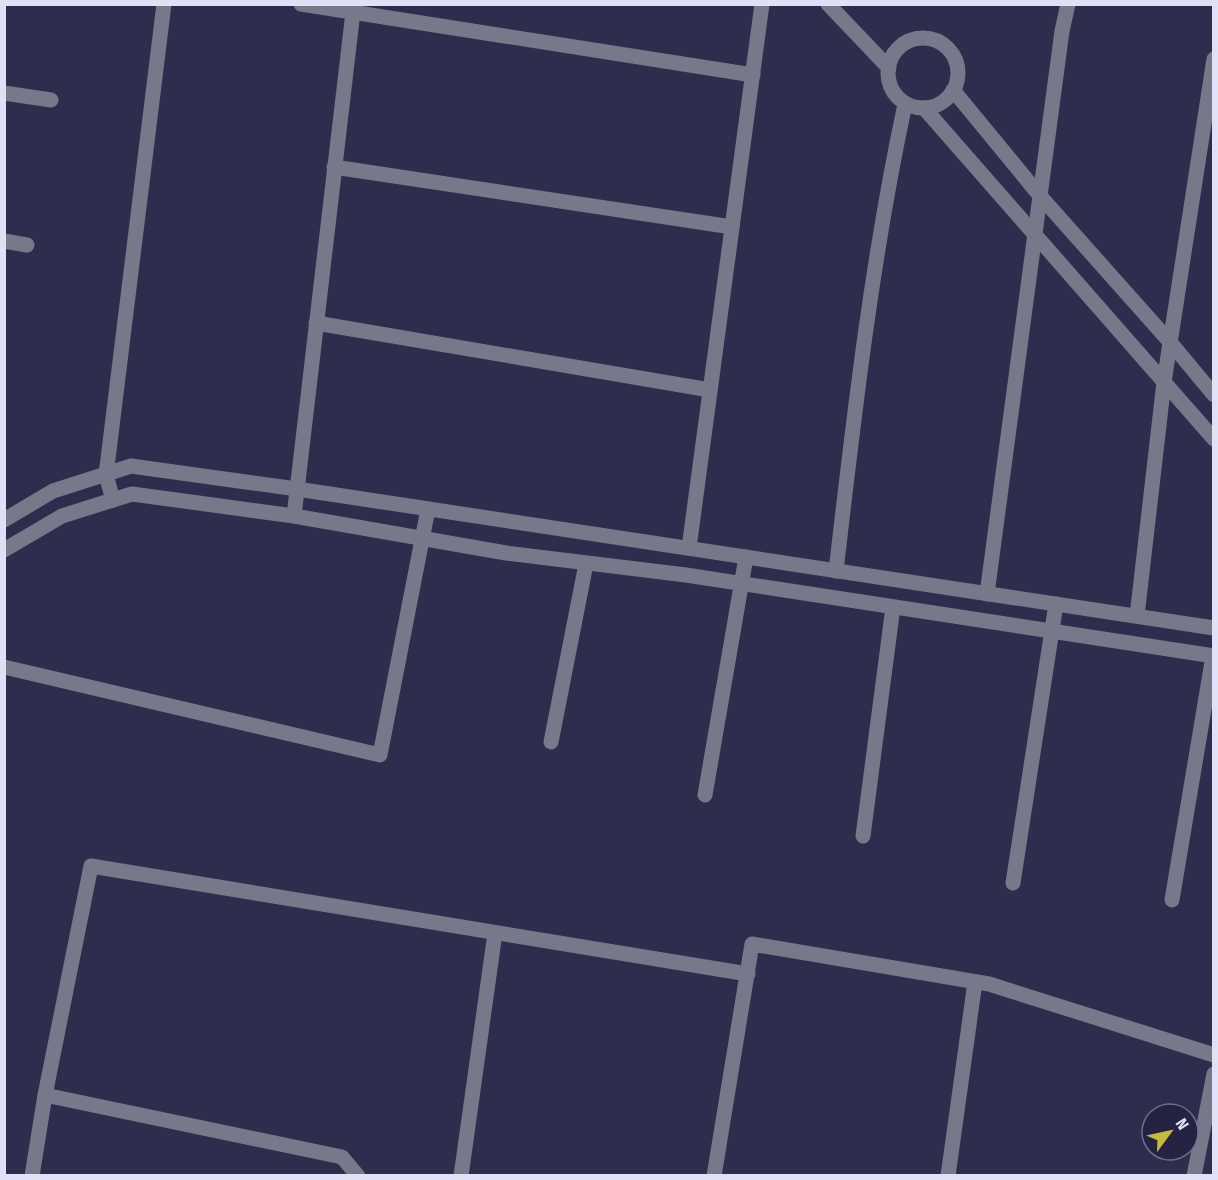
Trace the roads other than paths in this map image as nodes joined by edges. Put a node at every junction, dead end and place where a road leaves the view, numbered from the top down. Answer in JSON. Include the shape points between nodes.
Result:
{"nodes":[{"id":1,"x":164,"y":4,"type":"edge"},
{"id":2,"x":301,"y":4,"type":"edge"},
{"id":3,"x":762,"y":4,"type":"edge"},
{"id":4,"x":828,"y":4,"type":"edge"},
{"id":5,"x":1068,"y":4,"type":"edge"},
{"id":6,"x":353,"y":12,"type":"junction"},
{"id":7,"x":1214,"y":59,"type":"edge"},
{"id":8,"x":889,"y":68,"type":"junction"},
{"id":9,"x":753,"y":75,"type":"junction"},
{"id":10,"x":953,"y":90,"type":"junction"},
{"id":11,"x":4,"y":93,"type":"edge"},
{"id":12,"x":51,"y":100,"type":"dead end"},
{"id":13,"x":905,"y":104,"type":"junction"},
{"id":14,"x":924,"y":108,"type":"junction"},
{"id":15,"x":334,"y":167,"type":"junction"},
{"id":16,"x":1041,"y":197,"type":"junction"},
{"id":17,"x":732,"y":227,"type":"junction"},
{"id":18,"x":1035,"y":235,"type":"junction"},
{"id":19,"x":4,"y":241,"type":"edge"},
{"id":20,"x":27,"y":245,"type":"dead end"},
{"id":21,"x":316,"y":323,"type":"junction"},
{"id":22,"x":1170,"y":342,"type":"junction"},
{"id":23,"x":1164,"y":382,"type":"junction"},
{"id":24,"x":710,"y":390,"type":"junction"},
{"id":25,"x":1214,"y":395,"type":"edge"},
{"id":26,"x":1214,"y":439,"type":"edge"},
{"id":27,"x":106,"y":475,"type":"junction"},
{"id":28,"x":297,"y":489,"type":"junction"},
{"id":29,"x":113,"y":500,"type":"junction"},
{"id":30,"x":428,"y":509,"type":"junction"},
{"id":31,"x":294,"y":516,"type":"junction"},
{"id":32,"x":4,"y":520,"type":"edge"},
{"id":33,"x":422,"y":539,"type":"junction"},
{"id":34,"x":689,"y":548,"type":"junction"},
{"id":35,"x":4,"y":550,"type":"edge"},
{"id":36,"x":746,"y":557,"type":"junction"},
{"id":37,"x":586,"y":564,"type":"junction"},
{"id":38,"x":836,"y":571,"type":"junction"},
{"id":39,"x":741,"y":584,"type":"junction"},
{"id":40,"x":987,"y":594,"type":"junction"},
{"id":41,"x":1056,"y":604,"type":"junction"},
{"id":42,"x":893,"y":607,"type":"junction"},
{"id":43,"x":1137,"y":616,"type":"junction"},
{"id":44,"x":1214,"y":628,"type":"edge"},
{"id":45,"x":1052,"y":631,"type":"junction"},
{"id":46,"x":1213,"y":656,"type":"edge"},
{"id":47,"x":4,"y":668,"type":"edge"},
{"id":48,"x":550,"y":742,"type":"dead end"},
{"id":49,"x":705,"y":795,"type":"dead end"},
{"id":50,"x":863,"y":836,"type":"dead end"},
{"id":51,"x":1013,"y":883,"type":"dead end"},
{"id":52,"x":1172,"y":900,"type":"dead end"},
{"id":53,"x":495,"y":933,"type":"junction"},
{"id":54,"x":748,"y":974,"type":"junction"},
{"id":55,"x":975,"y":982,"type":"junction"},
{"id":56,"x":1214,"y":1055,"type":"edge"},
{"id":57,"x":1214,"y":1074,"type":"edge"},
{"id":58,"x":45,"y":1095,"type":"junction"},
{"id":59,"x":32,"y":1176,"type":"edge"},
{"id":60,"x":358,"y":1176,"type":"edge"},
{"id":61,"x":461,"y":1176,"type":"edge"},
{"id":62,"x":714,"y":1176,"type":"edge"},
{"id":63,"x":948,"y":1176,"type":"edge"},
{"id":64,"x":1194,"y":1176,"type":"edge"}],
"edges":[{"from":1,"to":27,"type":"street"},
{"from":2,"to":6,"type":"street"},
{"from":3,"to":9,"type":"street"},
{"from":4,"to":8,"type":"street"},
{"from":5,"to":16,"type":"street"},
{"from":6,"to":9,"type":"street"},
{"from":6,"to":15,"type":"street"},
{"from":7,"to":22,"type":"street"},
{"from":8,"to":10,"type":"street","via":[[891,55],[904,42],[922,37],[940,42],[953,55],[958,72]]},
{"from":8,"to":13,"type":"street","via":[[892,91]]},
{"from":9,"to":17,"type":"street"},
{"from":10,"to":14,"type":"street","via":[[941,104]]},
{"from":10,"to":16,"type":"street"},
{"from":11,"to":12,"type":"street"},
{"from":13,"to":14,"type":"street"},
{"from":13,"to":38,"type":"street","via":[[857,391]]},
{"from":14,"to":18,"type":"street"},
{"from":15,"to":17,"type":"street"},
{"from":15,"to":21,"type":"street"},
{"from":16,"to":18,"type":"street"},
{"from":16,"to":22,"type":"street"},
{"from":17,"to":24,"type":"street"},
{"from":18,"to":23,"type":"street"},
{"from":18,"to":40,"type":"street"},
{"from":19,"to":20,"type":"street"},
{"from":21,"to":24,"type":"street"},
{"from":21,"to":28,"type":"street"},
{"from":22,"to":23,"type":"street"},
{"from":22,"to":25,"type":"street"},
{"from":23,"to":26,"type":"street"},
{"from":23,"to":43,"type":"street"},
{"from":24,"to":34,"type":"street"},
{"from":27,"to":28,"type":"street","via":[[131,466]]},
{"from":27,"to":29,"type":"street"},
{"from":27,"to":32,"type":"street","via":[[52,491]]},
{"from":28,"to":30,"type":"street"},
{"from":28,"to":31,"type":"street"},
{"from":29,"to":31,"type":"street","via":[[132,494]]},
{"from":29,"to":35,"type":"street","via":[[62,516]]},
{"from":30,"to":33,"type":"street"},
{"from":30,"to":34,"type":"street"},
{"from":31,"to":33,"type":"street"},
{"from":33,"to":37,"type":"street"},
{"from":33,"to":47,"type":"street","via":[[380,755]]},
{"from":34,"to":36,"type":"street"},
{"from":36,"to":38,"type":"street"},
{"from":36,"to":39,"type":"street"},
{"from":37,"to":39,"type":"street"},
{"from":37,"to":48,"type":"street"},
{"from":38,"to":40,"type":"street"},
{"from":39,"to":42,"type":"street"},
{"from":39,"to":49,"type":"street"},
{"from":40,"to":41,"type":"street"},
{"from":41,"to":43,"type":"street"},
{"from":41,"to":45,"type":"street"},
{"from":42,"to":45,"type":"street"},
{"from":42,"to":50,"type":"street"},
{"from":43,"to":44,"type":"street"},
{"from":45,"to":46,"type":"street"},
{"from":45,"to":51,"type":"street"},
{"from":46,"to":52,"type":"street"},
{"from":53,"to":54,"type":"street"},
{"from":53,"to":58,"type":"street","via":[[91,866]]},
{"from":53,"to":61,"type":"street"},
{"from":54,"to":55,"type":"street","via":[[753,944]]},
{"from":54,"to":62,"type":"street"},
{"from":55,"to":56,"type":"street"},
{"from":55,"to":63,"type":"street"},
{"from":57,"to":64,"type":"street"},
{"from":58,"to":59,"type":"street"},
{"from":58,"to":60,"type":"street","via":[[342,1157]]}]}
